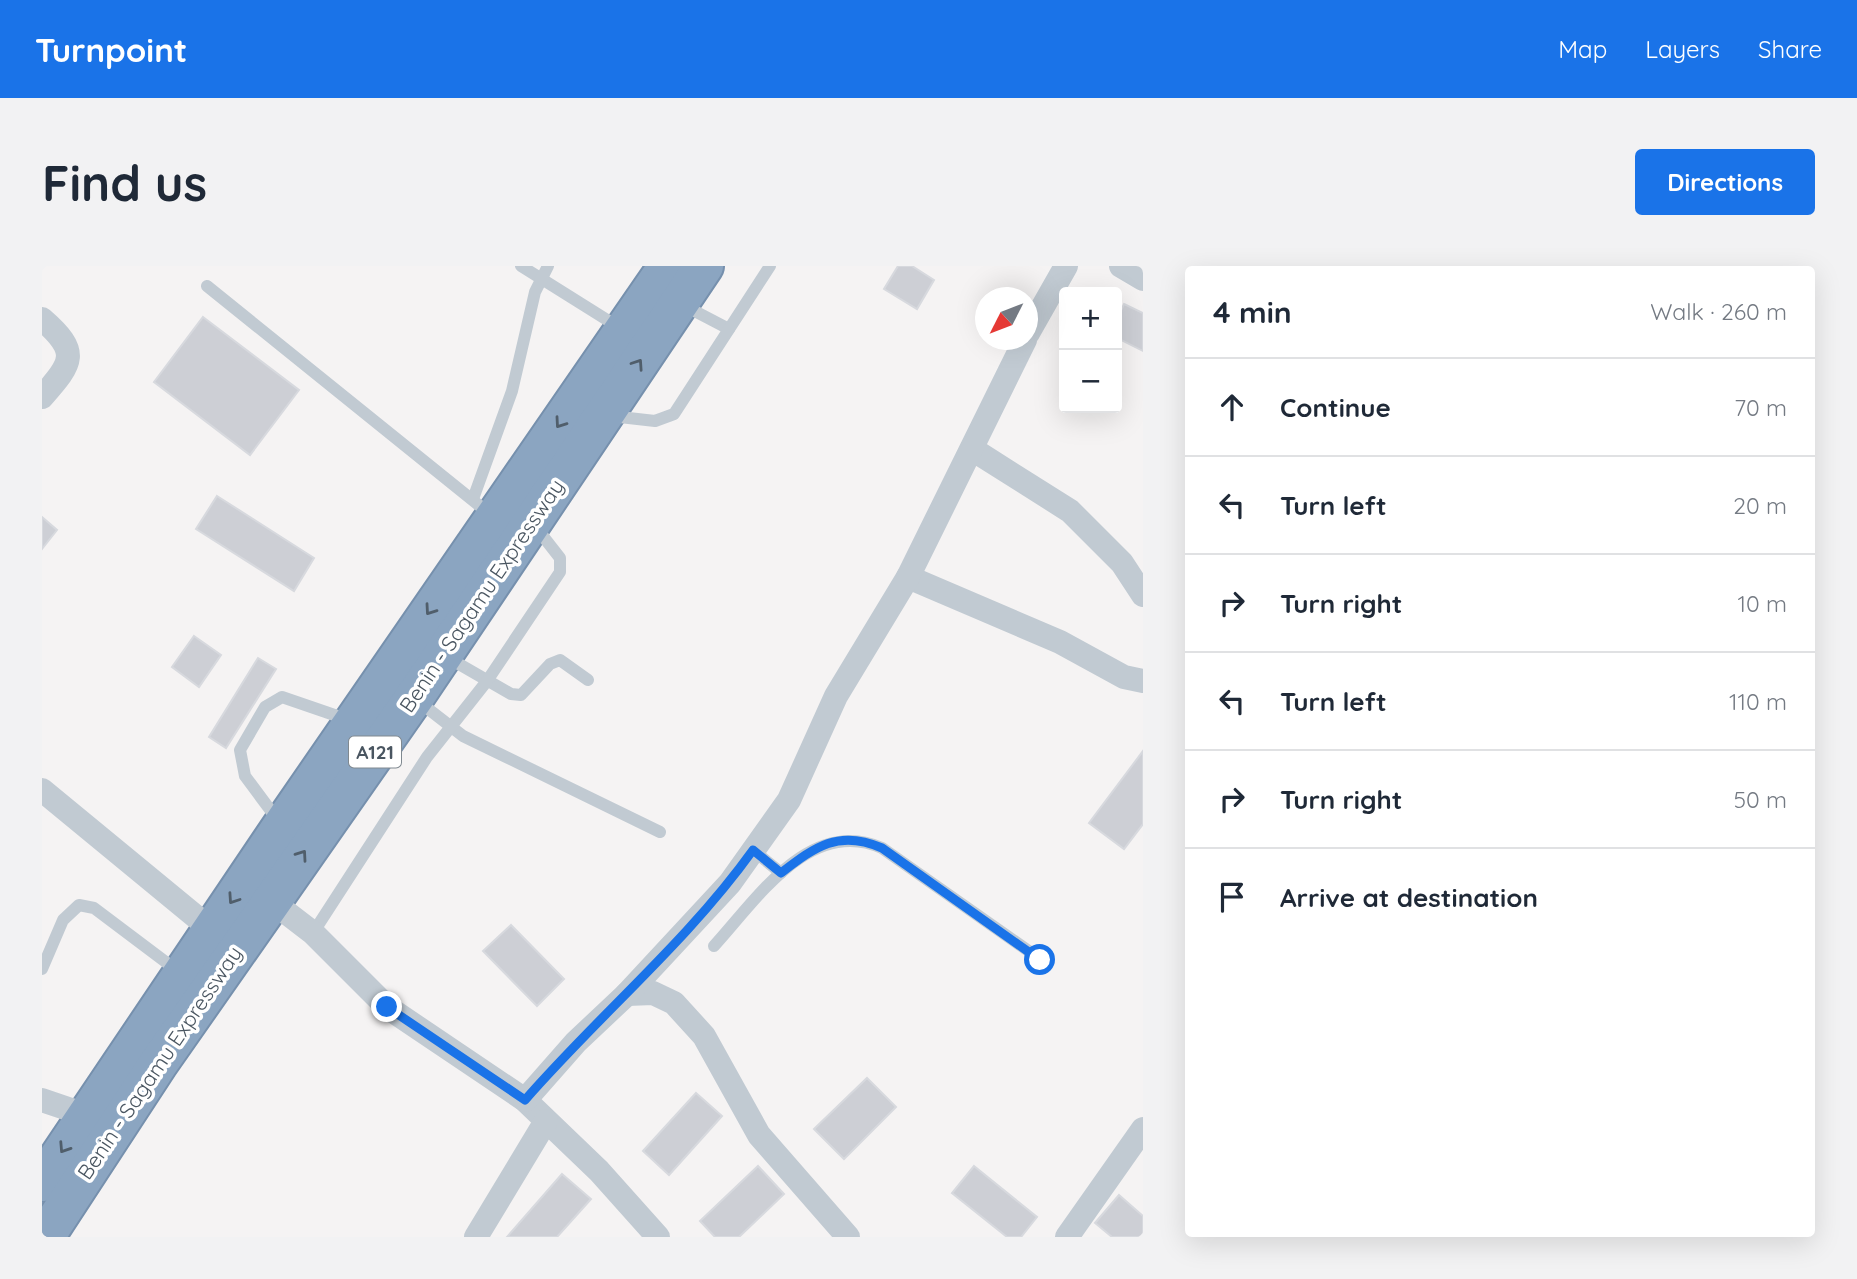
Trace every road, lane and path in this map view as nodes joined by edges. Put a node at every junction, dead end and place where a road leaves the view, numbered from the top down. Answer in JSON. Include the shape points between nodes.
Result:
{"nodes":[{"id":1,"x":521,"y":266,"type":"edge"},
{"id":2,"x":548,"y":266,"type":"edge"},
{"id":3,"x":668,"y":266,"type":"edge"},
{"id":4,"x":704,"y":266,"type":"edge"},
{"id":5,"x":770,"y":266,"type":"edge"},
{"id":6,"x":1066,"y":266,"type":"edge"},
{"id":7,"x":1121,"y":266,"type":"edge"},
{"id":8,"x":542,"y":278,"type":"junction"},
{"id":9,"x":1143,"y":279,"type":"edge"},
{"id":10,"x":206,"y":286,"type":"dead end"},
{"id":11,"x":678,"y":303,"type":"junction"},
{"id":12,"x":1038,"y":314,"type":"edge"},
{"id":13,"x":42,"y":319,"type":"edge"},
{"id":14,"x":729,"y":329,"type":"junction"},
{"id":15,"x":624,"y":330,"type":"junction"},
{"id":16,"x":1020,"y":350,"type":"edge"},
{"id":17,"x":42,"y":397,"type":"edge"},
{"id":18,"x":604,"y":415,"type":"junction"},
{"id":19,"x":972,"y":449,"type":"junction"},
{"id":20,"x":484,"y":508,"type":"junction"},
{"id":21,"x":533,"y":523,"type":"junction"},
{"id":22,"x":908,"y":577,"type":"junction"},
{"id":23,"x":1143,"y":595,"type":"edge"},
{"id":24,"x":442,"y":654,"type":"junction"},
{"id":25,"x":588,"y":680,"type":"dead end"},
{"id":26,"x":487,"y":681,"type":"junction"},
{"id":27,"x":1143,"y":681,"type":"edge"},
{"id":28,"x":414,"y":698,"type":"junction"},
{"id":29,"x":353,"y":722,"type":"junction"},
{"id":30,"x":450,"y":726,"type":"junction"},
{"id":31,"x":42,"y":790,"type":"edge"},
{"id":32,"x":281,"y":826,"type":"junction"},
{"id":33,"x":660,"y":832,"type":"dead end"},
{"id":34,"x":753,"y":850,"type":"junction"},
{"id":35,"x":781,"y":873,"type":"junction"},
{"id":36,"x":270,"y":900,"type":"junction"},
{"id":37,"x":212,"y":930,"type":"junction"},
{"id":38,"x":313,"y":933,"type":"junction"},
{"id":39,"x":714,"y":946,"type":"dead end"},
{"id":40,"x":1040,"y":960,"type":"dead end"},
{"id":41,"x":42,"y":969,"type":"edge"},
{"id":42,"x":182,"y":975,"type":"junction"},
{"id":43,"x":627,"y":994,"type":"junction"},
{"id":44,"x":42,"y":1100,"type":"edge"},
{"id":45,"x":525,"y":1100,"type":"junction"},
{"id":46,"x":86,"y":1115,"type":"junction"},
{"id":47,"x":547,"y":1121,"type":"junction"},
{"id":48,"x":1143,"y":1129,"type":"edge"},
{"id":49,"x":42,"y":1182,"type":"edge"},
{"id":50,"x":45,"y":1237,"type":"edge"},
{"id":51,"x":476,"y":1237,"type":"edge"},
{"id":52,"x":658,"y":1237,"type":"edge"},
{"id":53,"x":848,"y":1237,"type":"edge"},
{"id":54,"x":1067,"y":1237,"type":"edge"}],
"edges":[{"from":1,"to":8,"type":"lane"},
{"from":2,"to":8,"type":"lane"},
{"from":3,"to":15,"type":"highway","number":"A121"},
{"from":4,"to":11,"type":"highway","name":"Benin - Sagamu Expressway","number":"A121"},
{"from":5,"to":14,"type":"lane"},
{"from":6,"to":12,"type":"street"},
{"from":7,"to":9,"type":"street"},
{"from":8,"to":15,"type":"lane"},
{"from":8,"to":20,"type":"lane","via":[[534,292]]},
{"from":10,"to":20,"type":"lane"},
{"from":11,"to":14,"type":"lane"},
{"from":18,"to":11,"type":"highway","name":"Benin - Sagamu Expressway","number":"A121","one_way":true},
{"from":13,"to":17,"type":"street","via":[[63,337],[68,352],[65,371]]},
{"from":14,"to":18,"type":"lane","via":[[674,414],[655,421]]},
{"from":15,"to":20,"type":"highway","number":"A121","one_way":true},
{"from":16,"to":19,"type":"street"},
{"from":18,"to":21,"type":"highway","name":"Benin - Sagamu Expressway","number":"A121"},
{"from":19,"to":22,"type":"street"},
{"from":19,"to":23,"type":"street","via":[[1070,511],[1122,563]]},
{"from":20,"to":29,"type":"highway","number":"A121","one_way":true},
{"from":21,"to":24,"type":"highway","name":"Benin - Sagamu Expressway","number":"A121"},
{"from":21,"to":26,"type":"lane","via":[[559,558],[560,572]]},
{"from":22,"to":27,"type":"street","via":[[1060,642],[1124,677]]},
{"from":22,"to":34,"type":"street","via":[[836,695],[789,800]]},
{"from":24,"to":26,"type":"lane"},
{"from":24,"to":28,"type":"highway","name":"Benin - Sagamu Expressway","number":"A121"},
{"from":25,"to":26,"type":"lane","via":[[560,660],[550,664],[521,695]]},
{"from":26,"to":30,"type":"lane"},
{"from":28,"to":30,"type":"lane"},
{"from":36,"to":28,"type":"highway","name":"Benin - Sagamu Expressway","number":"A121","one_way":true},
{"from":29,"to":32,"type":"highway","number":"A121"},
{"from":29,"to":32,"type":"lane","via":[[282,697],[265,707],[240,750],[240,763]]},
{"from":30,"to":33,"type":"lane","via":[[477,744]]},
{"from":30,"to":38,"type":"lane"},
{"from":31,"to":37,"type":"street"},
{"from":32,"to":37,"type":"highway","number":"A121","one_way":true},
{"from":34,"to":35,"type":"lane"},
{"from":34,"to":43,"type":"street","via":[[730,883]]},
{"from":35,"to":39,"type":"lane"},
{"from":35,"to":40,"type":"lane","via":[[828,842],[863,840],[882,848]]},
{"from":36,"to":38,"type":"street"},
{"from":36,"to":50,"type":"highway","name":"Benin - Sagamu Expressway","number":"A121"},
{"from":37,"to":42,"type":"highway","number":"A121"},
{"from":38,"to":45,"type":"street","via":[[387,1007]]},
{"from":41,"to":42,"type":"lane","via":[[63,920],[79,905],[94,908]]},
{"from":42,"to":46,"type":"highway","number":"A121"},
{"from":43,"to":45,"type":"street"},
{"from":43,"to":53,"type":"street","via":[[653,993],[674,1003],[704,1037],[759,1135]]},
{"from":44,"to":46,"type":"street"},
{"from":45,"to":47,"type":"street"},
{"from":46,"to":49,"type":"highway","number":"A121","one_way":true},
{"from":47,"to":51,"type":"street"},
{"from":47,"to":52,"type":"street"},
{"from":48,"to":54,"type":"street"}]}
